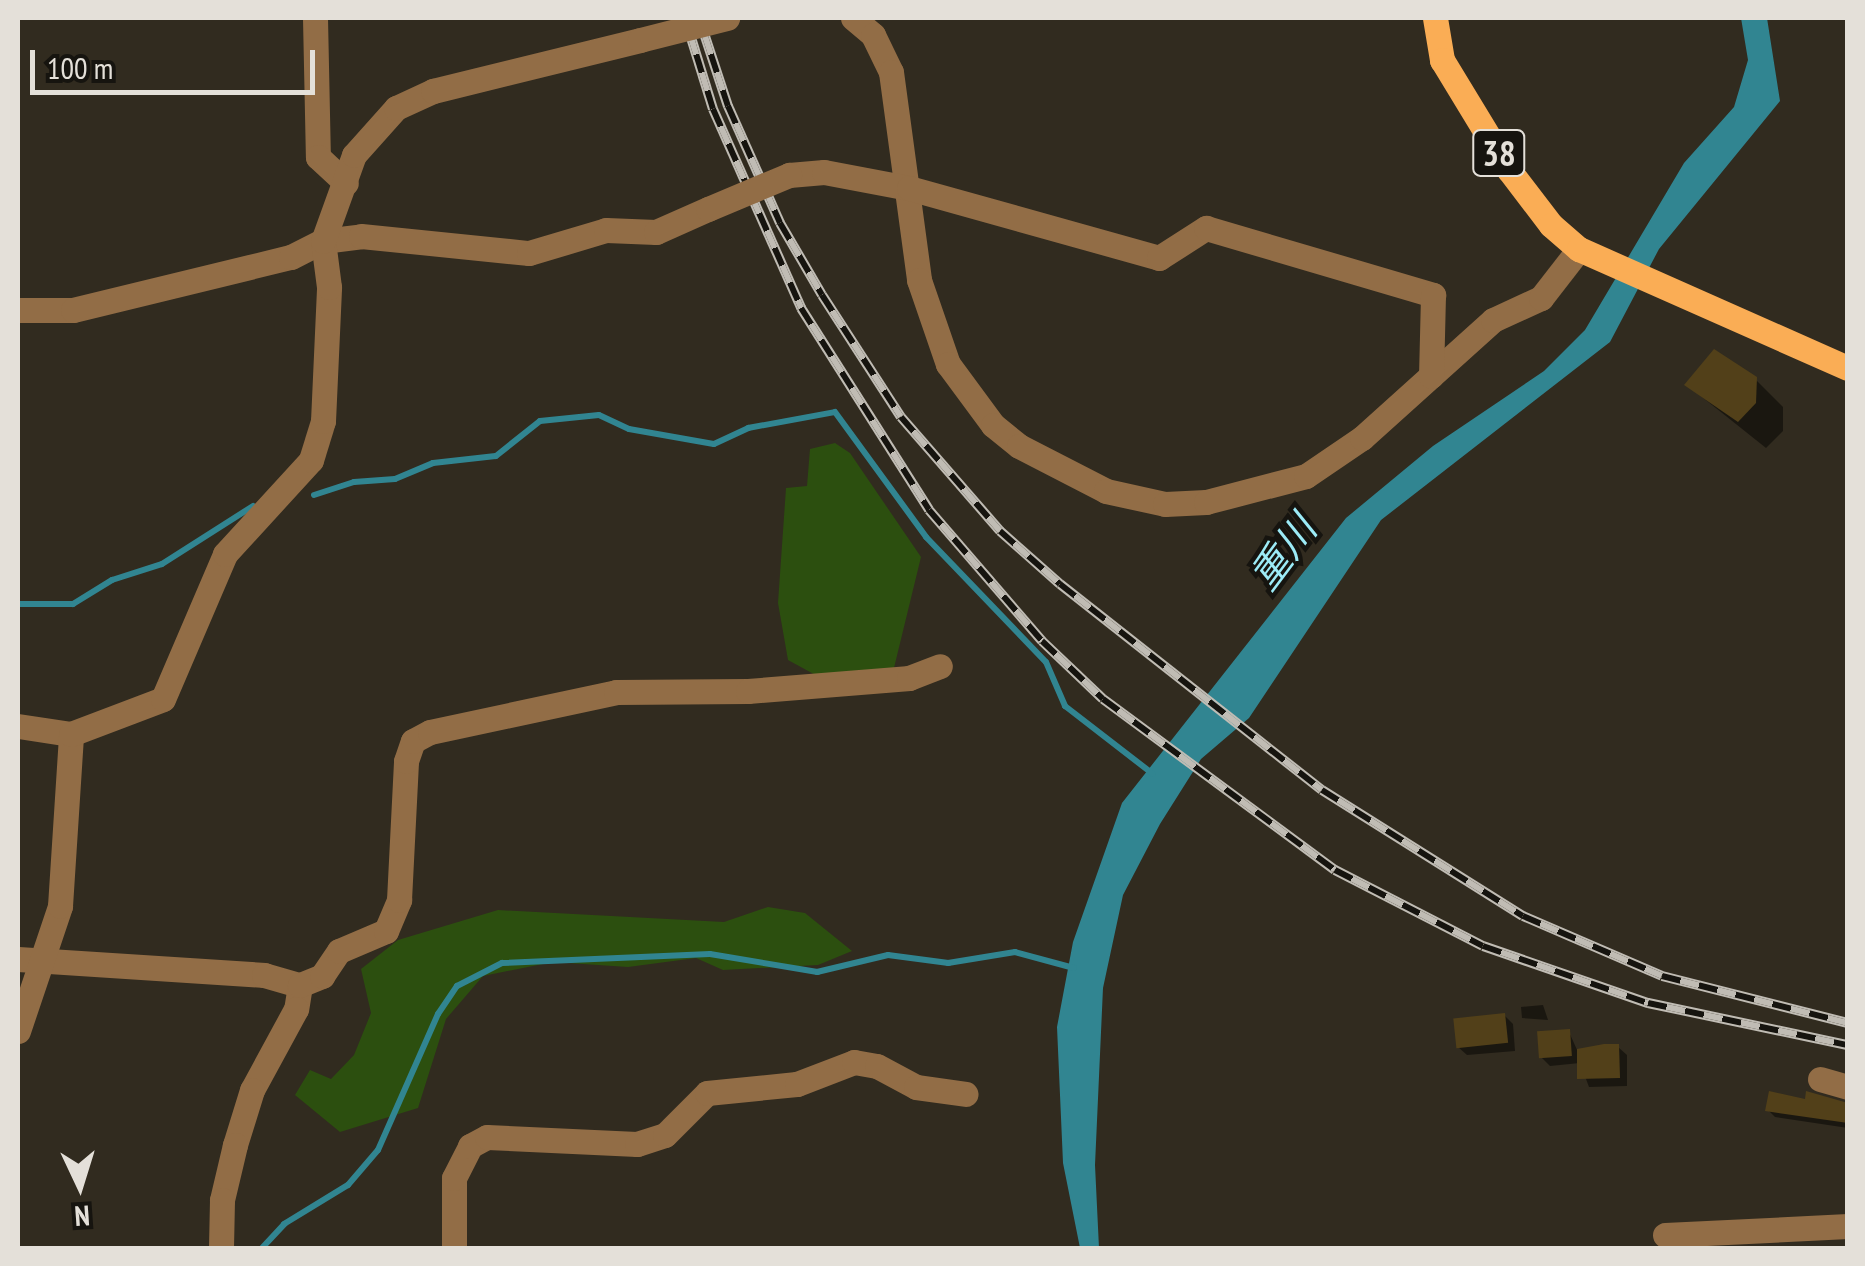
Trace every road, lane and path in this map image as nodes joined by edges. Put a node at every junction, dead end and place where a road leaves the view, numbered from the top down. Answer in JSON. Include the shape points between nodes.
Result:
{"nodes":[{"id":1,"x":315,"y":18,"type":"edge"},
{"id":2,"x":727,"y":18,"type":"edge"},
{"id":3,"x":852,"y":18,"type":"edge"},
{"id":4,"x":1435,"y":18,"type":"edge"},
{"id":5,"x":346,"y":184,"type":"junction"},
{"id":6,"x":909,"y":188,"type":"junction"},
{"id":7,"x":323,"y":241,"type":"junction"},
{"id":8,"x":1579,"y":249,"type":"junction"},
{"id":9,"x":18,"y":310,"type":"edge"},
{"id":10,"x":1848,"y":368,"type":"edge"},
{"id":11,"x":1432,"y":376,"type":"junction"},
{"id":12,"x":940,"y":666,"type":"dead end"},
{"id":13,"x":18,"y":726,"type":"edge"},
{"id":14,"x":71,"y":734,"type":"junction"},
{"id":15,"x":30,"y":962,"type":"edge"},
{"id":16,"x":300,"y":985,"type":"junction"},
{"id":17,"x":18,"y":1031,"type":"edge"},
{"id":18,"x":1820,"y":1080,"type":"dead end"},
{"id":19,"x":1848,"y":1086,"type":"edge"},
{"id":20,"x":966,"y":1094,"type":"dead end"},
{"id":21,"x":1848,"y":1226,"type":"edge"},
{"id":22,"x":1665,"y":1234,"type":"dead end"},
{"id":23,"x":227,"y":1241,"type":"edge"},
{"id":24,"x":454,"y":1248,"type":"edge"}],
"edges":[{"from":1,"to":5,"type":"street","via":[[318,157]]},
{"from":2,"to":5,"type":"street","bridge":true,"via":[[433,91],[396,108],[354,155]]},
{"from":3,"to":6,"type":"street","via":[[873,35],[891,72]]},
{"from":4,"to":8,"type":"main road","number":"38","via":[[1442,60],[1500,154],[1551,224]]},
{"from":5,"to":7,"type":"street"},
{"from":6,"to":7,"type":"street","bridge":true,"via":[[824,172],[789,175],[656,232],[606,230],[529,253],[360,236]]},
{"from":6,"to":11,"type":"street","via":[[1159,258],[1206,228],[1432,295]]},
{"from":6,"to":11,"type":"street","via":[[919,280],[948,364],[993,425],[1077,481],[1164,504],[1276,488],[1332,460]]},
{"from":7,"to":9,"type":"street","via":[[290,257],[73,310]]},
{"from":7,"to":14,"type":"street","via":[[329,287],[323,421],[311,460],[225,554],[163,698]]},
{"from":8,"to":10,"type":"main road","number":"38"},
{"from":8,"to":11,"type":"street","via":[[1541,298],[1494,320]]},
{"from":12,"to":16,"type":"street","via":[[909,678],[748,692],[616,692],[430,732],[412,741],[406,760],[399,900],[386,931],[339,950],[322,976]]},
{"from":13,"to":14,"type":"street"},
{"from":14,"to":15,"type":"street","via":[[60,906]]},
{"from":15,"to":16,"type":"street","via":[[264,975]]},
{"from":15,"to":17,"type":"street"},
{"from":16,"to":23,"type":"street","via":[[296,1009],[252,1090],[224,1182]]},
{"from":18,"to":19,"type":"street"},
{"from":20,"to":24,"type":"street","via":[[916,1088],[877,1066],[854,1062],[797,1084],[707,1093],[665,1134],[636,1144],[486,1137],[470,1146],[454,1178]]},
{"from":21,"to":22,"type":"street"}]}
